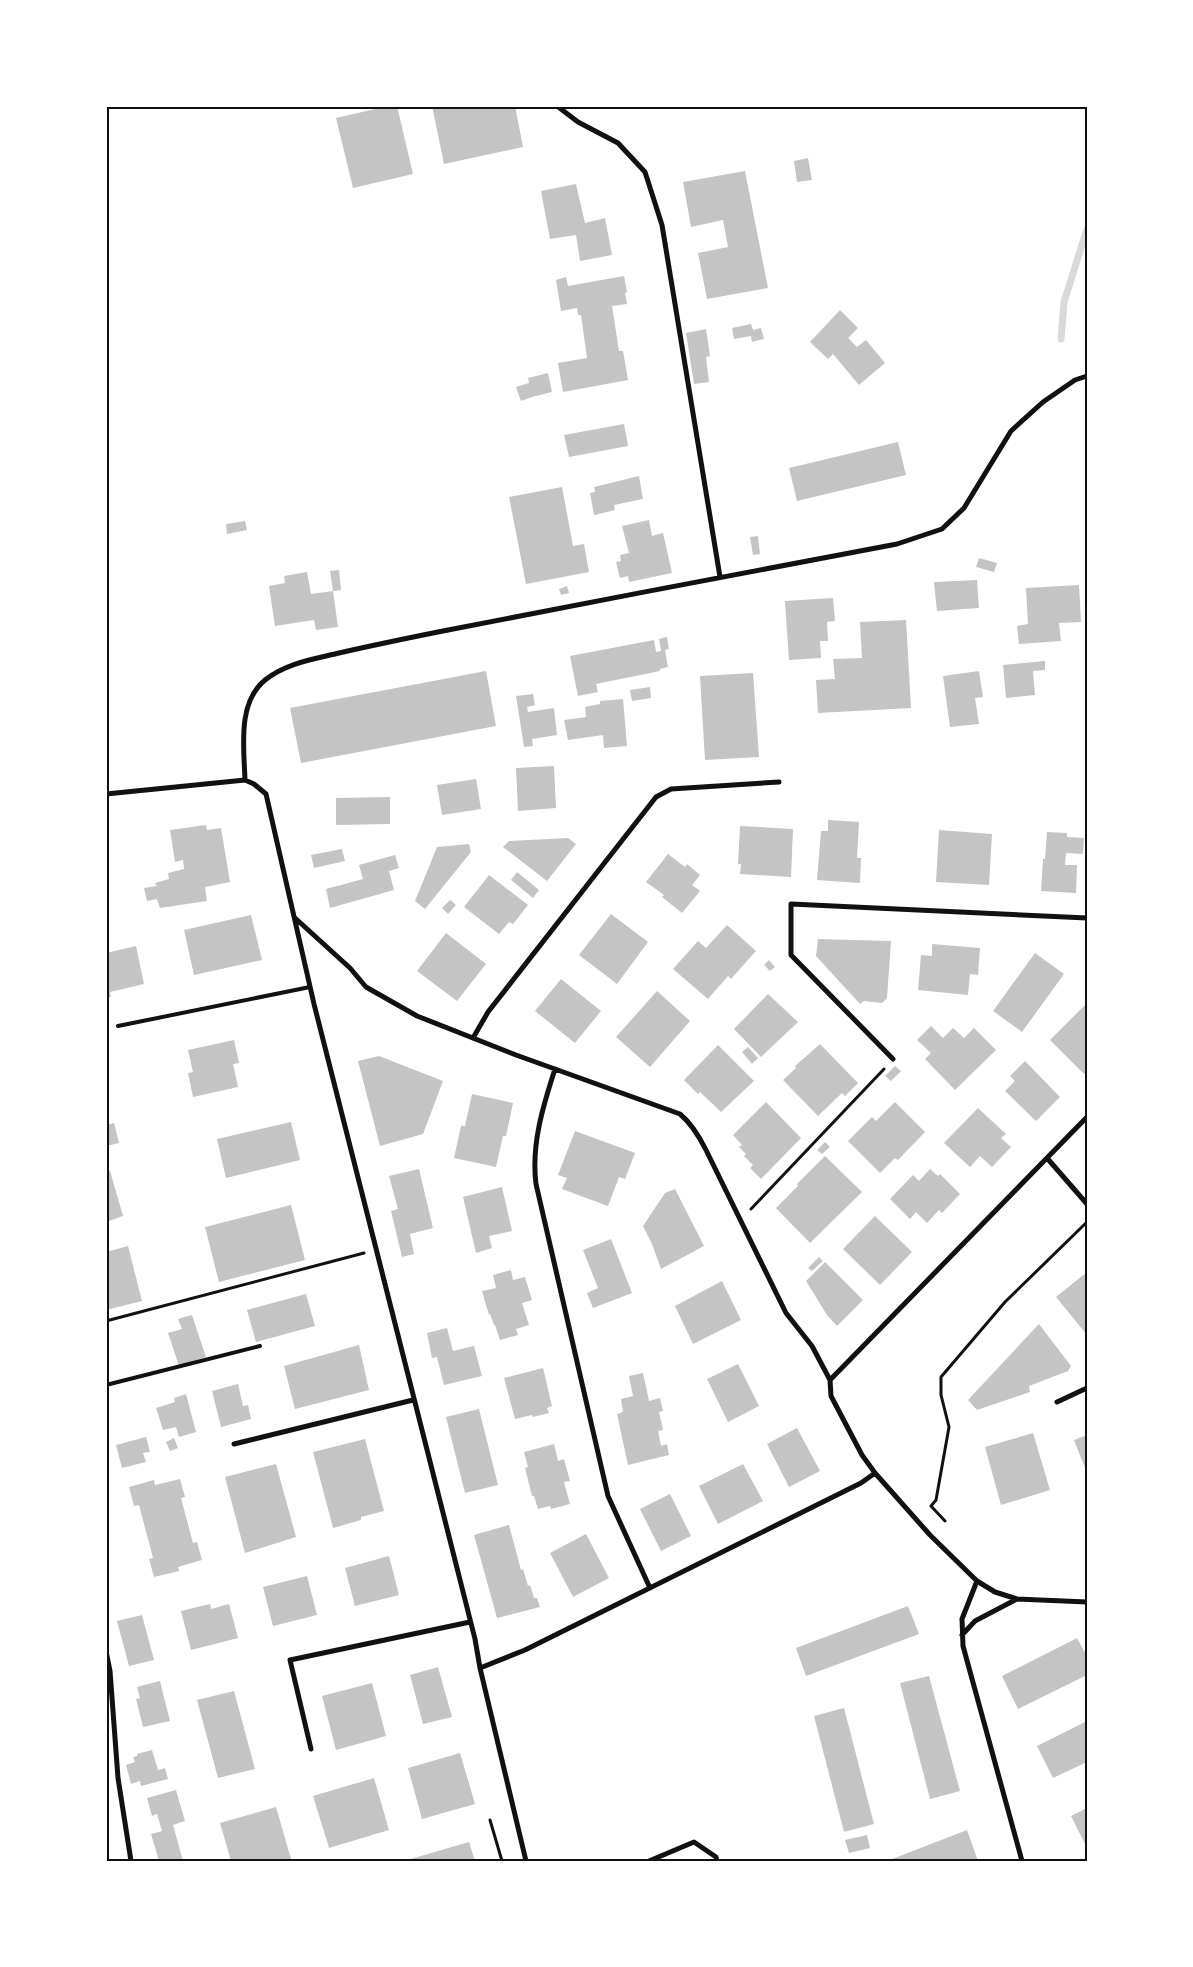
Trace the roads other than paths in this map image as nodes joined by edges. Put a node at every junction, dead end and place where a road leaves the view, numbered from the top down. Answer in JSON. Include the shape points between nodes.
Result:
{"nodes":[{"id":1,"x":557,"y":106,"type":"edge"},
{"id":2,"x":1087,"y":376,"type":"edge"},
{"id":3,"x":720,"y":578,"type":"junction"},
{"id":4,"x":245,"y":780,"type":"junction"},
{"id":5,"x":779,"y":782,"type":"dead end"},
{"id":6,"x":106,"y":794,"type":"edge"},
{"id":7,"x":295,"y":918,"type":"junction"},
{"id":8,"x":1087,"y":918,"type":"edge"},
{"id":9,"x":310,"y":988,"type":"junction"},
{"id":10,"x":118,"y":1026,"type":"dead end"},
{"id":11,"x":473,"y":1038,"type":"junction"},
{"id":12,"x":893,"y":1060,"type":"road end"},
{"id":13,"x":556,"y":1069,"type":"junction"},
{"id":14,"x":1087,"y":1117,"type":"edge"},
{"id":15,"x":1047,"y":1158,"type":"junction"},
{"id":16,"x":1087,"y":1204,"type":"edge"},
{"id":17,"x":260,"y":1346,"type":"dead end"},
{"id":18,"x":830,"y":1380,"type":"junction"},
{"id":19,"x":106,"y":1385,"type":"edge"},
{"id":20,"x":1087,"y":1388,"type":"edge"},
{"id":21,"x":413,"y":1400,"type":"junction"},
{"id":22,"x":1057,"y":1402,"type":"dead end"},
{"id":23,"x":234,"y":1444,"type":"dead end"},
{"id":24,"x":875,"y":1473,"type":"junction"},
{"id":25,"x":977,"y":1581,"type":"junction"},
{"id":26,"x":650,"y":1588,"type":"junction"},
{"id":27,"x":1017,"y":1599,"type":"junction"},
{"id":28,"x":1087,"y":1602,"type":"edge"},
{"id":29,"x":470,"y":1622,"type":"junction"},
{"id":30,"x":962,"y":1635,"type":"junction"},
{"id":31,"x":106,"y":1651,"type":"edge"},
{"id":32,"x":480,"y":1668,"type":"junction"},
{"id":33,"x":311,"y":1749,"type":"dead end"},
{"id":34,"x":131,"y":1861,"type":"edge"},
{"id":35,"x":526,"y":1861,"type":"edge"},
{"id":36,"x":649,"y":1861,"type":"edge"},
{"id":37,"x":717,"y":1861,"type":"edge"},
{"id":38,"x":1022,"y":1861,"type":"edge"}],
"edges":[{"from":1,"to":3,"type":"street","via":[[578,122],[618,143],[645,172],[662,225]]},
{"from":2,"to":3,"type":"street","via":[[1075,380],[1043,402],[1010,432],[964,508],[942,529],[897,544]]},
{"from":3,"to":4,"type":"street","via":[[564,606],[282,668],[254,693],[247,708]]},
{"from":4,"to":6,"type":"street"},
{"from":4,"to":7,"type":"street","via":[[262,789],[267,798]]},
{"from":5,"to":11,"type":"street","via":[[670,789],[656,797],[488,1012]]},
{"from":7,"to":9,"type":"street"},
{"from":7,"to":11,"type":"street","via":[[366,987],[416,1016]]},
{"from":8,"to":12,"type":"street","via":[[791,904],[792,955]]},
{"from":9,"to":10,"type":"lane"},
{"from":9,"to":21,"type":"street"},
{"from":11,"to":13,"type":"street"},
{"from":13,"to":18,"type":"street","via":[[684,1117],[697,1132],[786,1314],[812,1346]]},
{"from":13,"to":26,"type":"street","via":[[535,1150],[536,1184],[608,1496]]},
{"from":14,"to":15,"type":"street"},
{"from":15,"to":16,"type":"street"},
{"from":15,"to":18,"type":"street"},
{"from":17,"to":19,"type":"lane"},
{"from":18,"to":24,"type":"street","via":[[831,1396]]},
{"from":20,"to":22,"type":"street"},
{"from":21,"to":23,"type":"street"},
{"from":21,"to":29,"type":"street"},
{"from":24,"to":25,"type":"street","via":[[930,1535]]},
{"from":24,"to":26,"type":"street","via":[[861,1483]]},
{"from":25,"to":27,"type":"street","via":[[995,1592]]},
{"from":25,"to":30,"type":"street","via":[[962,1618]]},
{"from":26,"to":32,"type":"street","via":[[525,1650]]},
{"from":27,"to":28,"type":"street"},
{"from":27,"to":30,"type":"street","via":[[975,1622]]},
{"from":29,"to":32,"type":"street"},
{"from":29,"to":33,"type":"street","via":[[290,1660]]},
{"from":30,"to":38,"type":"street"},
{"from":31,"to":34,"type":"street","via":[[118,1778]]},
{"from":32,"to":35,"type":"street"},
{"from":36,"to":37,"type":"street","via":[[694,1842]]}]}
